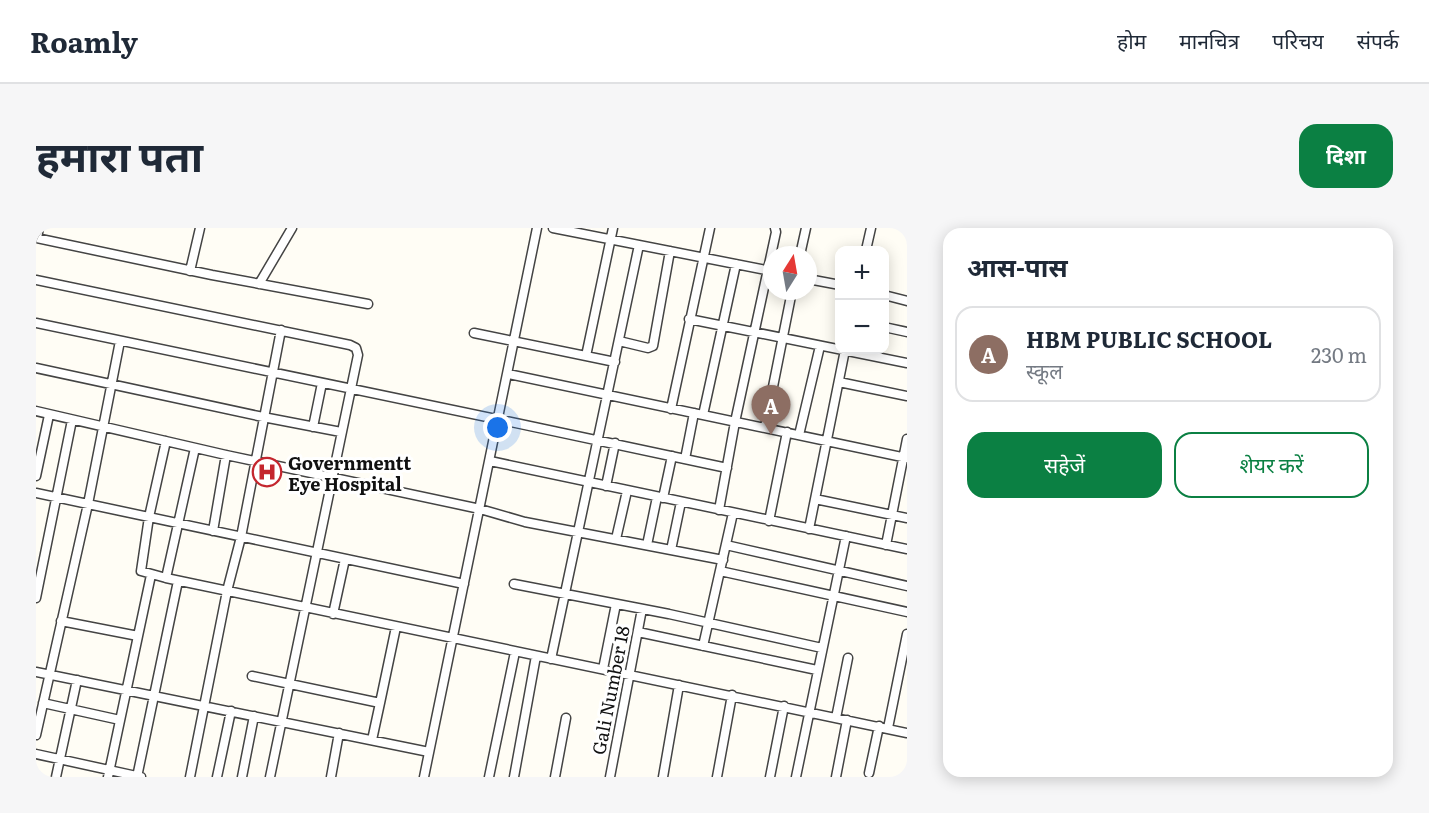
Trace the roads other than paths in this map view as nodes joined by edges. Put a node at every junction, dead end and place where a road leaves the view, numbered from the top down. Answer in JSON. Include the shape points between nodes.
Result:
{"nodes":[{"id":1,"x":39,"y":228,"type":"edge"},
{"id":2,"x":200,"y":228,"type":"edge"},
{"id":3,"x":292,"y":228,"type":"edge"},
{"id":4,"x":537,"y":228,"type":"edge"},
{"id":5,"x":553,"y":228,"type":"edge"},
{"id":6,"x":613,"y":228,"type":"edge"},
{"id":7,"x":710,"y":228,"type":"edge"},
{"id":8,"x":775,"y":228,"type":"edge"},
{"id":9,"x":806,"y":228,"type":"edge"},
{"id":10,"x":871,"y":228,"type":"edge"},
{"id":11,"x":36,"y":238,"type":"edge"},
{"id":12,"x":611,"y":239,"type":"junction"},
{"id":13,"x":639,"y":245,"type":"junction"},
{"id":14,"x":773,"y":246,"type":"edge"},
{"id":15,"x":802,"y":246,"type":"edge"},
{"id":16,"x":867,"y":246,"type":"edge"},
{"id":17,"x":670,"y":251,"type":"junction"},
{"id":18,"x":703,"y":258,"type":"junction"},
{"id":19,"x":736,"y":264,"type":"junction"},
{"id":20,"x":763,"y":270,"type":"edge"},
{"id":21,"x":190,"y":271,"type":"junction"},
{"id":22,"x":36,"y":280,"type":"edge"},
{"id":23,"x":817,"y":281,"type":"edge"},
{"id":24,"x":259,"y":284,"type":"junction"},
{"id":25,"x":835,"y":284,"type":"edge"},
{"id":26,"x":763,"y":295,"type":"edge"},
{"id":27,"x":889,"y":296,"type":"edge"},
{"id":28,"x":790,"y":300,"type":"edge"},
{"id":29,"x":907,"y":301,"type":"edge"},
{"id":30,"x":368,"y":304,"type":"dead end"},
{"id":31,"x":689,"y":319,"type":"junction"},
{"id":32,"x":36,"y":323,"type":"edge"},
{"id":33,"x":721,"y":325,"type":"junction"},
{"id":34,"x":889,"y":328,"type":"edge"},
{"id":35,"x":281,"y":330,"type":"junction"},
{"id":36,"x":754,"y":332,"type":"junction"},
{"id":37,"x":907,"y":332,"type":"edge"},
{"id":38,"x":474,"y":333,"type":"dead end"},
{"id":39,"x":783,"y":338,"type":"junction"},
{"id":40,"x":120,"y":341,"type":"junction"},
{"id":41,"x":514,"y":341,"type":"junction"},
{"id":42,"x":620,"y":341,"type":"junction"},
{"id":43,"x":820,"y":346,"type":"junction"},
{"id":44,"x":835,"y":348,"type":"edge"},
{"id":45,"x":844,"y":354,"type":"edge"},
{"id":46,"x":864,"y":354,"type":"edge"},
{"id":47,"x":586,"y":356,"type":"junction"},
{"id":48,"x":615,"y":362,"type":"junction"},
{"id":49,"x":907,"y":363,"type":"edge"},
{"id":50,"x":36,"y":368,"type":"edge"},
{"id":51,"x":272,"y":373,"type":"junction"},
{"id":52,"x":508,"y":374,"type":"junction"},
{"id":53,"x":838,"y":382,"type":"junction"},
{"id":54,"x":322,"y":383,"type":"junction"},
{"id":55,"x":112,"y":385,"type":"junction"},
{"id":56,"x":351,"y":389,"type":"junction"},
{"id":57,"x":608,"y":396,"type":"junction"},
{"id":58,"x":907,"y":396,"type":"edge"},
{"id":59,"x":670,"y":409,"type":"junction"},
{"id":60,"x":36,"y":411,"type":"edge"},
{"id":61,"x":698,"y":414,"type":"junction"},
{"id":62,"x":49,"y":415,"type":"junction"},
{"id":63,"x":263,"y":417,"type":"junction"},
{"id":64,"x":499,"y":418,"type":"junction"},
{"id":65,"x":72,"y":420,"type":"junction"},
{"id":66,"x":735,"y":422,"type":"junction"},
{"id":67,"x":313,"y":426,"type":"junction"},
{"id":68,"x":103,"y":427,"type":"junction"},
{"id":69,"x":765,"y":428,"type":"junction"},
{"id":70,"x":341,"y":432,"type":"junction"},
{"id":71,"x":787,"y":432,"type":"junction"},
{"id":72,"x":799,"y":435,"type":"junction"},
{"id":73,"x":907,"y":439,"type":"edge"},
{"id":74,"x":599,"y":440,"type":"junction"},
{"id":75,"x":826,"y":440,"type":"junction"},
{"id":76,"x":166,"y":441,"type":"junction"},
{"id":77,"x":615,"y":443,"type":"junction"},
{"id":78,"x":195,"y":448,"type":"junction"},
{"id":79,"x":226,"y":455,"type":"junction"},
{"id":80,"x":672,"y":456,"type":"junction"},
{"id":81,"x":905,"y":457,"type":"edge"},
{"id":82,"x":685,"y":459,"type":"junction"},
{"id":83,"x":255,"y":460,"type":"junction"},
{"id":84,"x":490,"y":461,"type":"junction"},
{"id":85,"x":727,"y":468,"type":"junction"},
{"id":86,"x":36,"y":476,"type":"edge"},
{"id":87,"x":332,"y":478,"type":"junction"},
{"id":88,"x":589,"y":483,"type":"junction"},
{"id":89,"x":606,"y":486,"type":"junction"},
{"id":90,"x":627,"y":490,"type":"junction"},
{"id":91,"x":36,"y":493,"type":"edge"},
{"id":92,"x":57,"y":497,"type":"junction"},
{"id":93,"x":660,"y":498,"type":"junction"},
{"id":94,"x":815,"y":499,"type":"junction"},
{"id":95,"x":681,"y":502,"type":"junction"},
{"id":96,"x":88,"y":504,"type":"junction"},
{"id":97,"x":480,"y":509,"type":"junction"},
{"id":98,"x":719,"y":510,"type":"junction"},
{"id":99,"x":733,"y":513,"type":"junction"},
{"id":100,"x":892,"y":515,"type":"junction"},
{"id":101,"x":149,"y":517,"type":"junction"},
{"id":102,"x":907,"y":518,"type":"edge"},
{"id":103,"x":769,"y":520,"type":"junction"},
{"id":104,"x":179,"y":523,"type":"junction"},
{"id":105,"x":809,"y":529,"type":"junction"},
{"id":106,"x":213,"y":531,"type":"junction"},
{"id":107,"x":579,"y":533,"type":"junction"},
{"id":108,"x":846,"y":536,"type":"junction"},
{"id":109,"x":241,"y":537,"type":"junction"},
{"id":110,"x":616,"y":539,"type":"junction"},
{"id":111,"x":648,"y":545,"type":"junction"},
{"id":112,"x":726,"y":545,"type":"junction"},
{"id":113,"x":886,"y":545,"type":"junction"},
{"id":114,"x":907,"y":549,"type":"edge"},
{"id":115,"x":671,"y":550,"type":"junction"},
{"id":116,"x":316,"y":553,"type":"junction"},
{"id":117,"x":345,"y":559,"type":"junction"},
{"id":118,"x":723,"y":560,"type":"junction"},
{"id":119,"x":838,"y":570,"type":"junction"},
{"id":120,"x":720,"y":571,"type":"junction"},
{"id":121,"x":151,"y":575,"type":"junction"},
{"id":122,"x":166,"y":578,"type":"junction"},
{"id":123,"x":178,"y":580,"type":"junction"},
{"id":124,"x":464,"y":584,"type":"junction"},
{"id":125,"x":514,"y":584,"type":"dead end"},
{"id":126,"x":907,"y":586,"type":"edge"},
{"id":127,"x":228,"y":591,"type":"junction"},
{"id":128,"x":565,"y":594,"type":"junction"},
{"id":129,"x":833,"y":595,"type":"junction"},
{"id":130,"x":36,"y":598,"type":"edge"},
{"id":131,"x":616,"y":604,"type":"junction"},
{"id":132,"x":305,"y":608,"type":"junction"},
{"id":133,"x":642,"y":609,"type":"junction"},
{"id":134,"x":907,"y":612,"type":"edge"},
{"id":135,"x":333,"y":614,"type":"junction"},
{"id":136,"x":61,"y":621,"type":"junction"},
{"id":137,"x":708,"y":624,"type":"junction"},
{"id":138,"x":396,"y":627,"type":"junction"},
{"id":139,"x":638,"y":632,"type":"junction"},
{"id":140,"x":907,"y":634,"type":"edge"},
{"id":141,"x":138,"y":636,"type":"junction"},
{"id":142,"x":453,"y":639,"type":"junction"},
{"id":143,"x":704,"y":646,"type":"junction"},
{"id":144,"x":822,"y":648,"type":"junction"},
{"id":145,"x":515,"y":652,"type":"junction"},
{"id":146,"x":536,"y":656,"type":"junction"},
{"id":147,"x":848,"y":657,"type":"dead end"},
{"id":148,"x":551,"y":659,"type":"junction"},
{"id":149,"x":603,"y":669,"type":"junction"},
{"id":150,"x":818,"y":670,"type":"junction"},
{"id":151,"x":36,"y":672,"type":"edge"},
{"id":152,"x":49,"y":675,"type":"junction"},
{"id":153,"x":629,"y":675,"type":"junction"},
{"id":154,"x":252,"y":676,"type":"dead end"},
{"id":155,"x":76,"y":680,"type":"junction"},
{"id":156,"x":289,"y":683,"type":"junction"},
{"id":157,"x":679,"y":685,"type":"junction"},
{"id":158,"x":126,"y":690,"type":"junction"},
{"id":159,"x":732,"y":695,"type":"junction"},
{"id":160,"x":154,"y":696,"type":"junction"},
{"id":161,"x":43,"y":703,"type":"junction"},
{"id":162,"x":380,"y":703,"type":"junction"},
{"id":163,"x":204,"y":706,"type":"junction"},
{"id":164,"x":784,"y":706,"type":"junction"},
{"id":165,"x":71,"y":709,"type":"junction"},
{"id":166,"x":231,"y":711,"type":"junction"},
{"id":167,"x":809,"y":712,"type":"junction"},
{"id":168,"x":255,"y":716,"type":"junction"},
{"id":169,"x":566,"y":718,"type":"dead end"},
{"id":170,"x":836,"y":718,"type":"junction"},
{"id":171,"x":120,"y":720,"type":"junction"},
{"id":172,"x":847,"y":720,"type":"junction"},
{"id":173,"x":281,"y":722,"type":"junction"},
{"id":174,"x":883,"y":727,"type":"junction"},
{"id":175,"x":907,"y":733,"type":"edge"},
{"id":176,"x":339,"y":734,"type":"junction"},
{"id":177,"x":36,"y":735,"type":"edge"},
{"id":178,"x":372,"y":740,"type":"junction"},
{"id":179,"x":429,"y":752,"type":"junction"},
{"id":180,"x":36,"y":754,"type":"edge"},
{"id":181,"x":60,"y":759,"type":"junction"},
{"id":182,"x":108,"y":773,"type":"edge"},
{"id":183,"x":869,"y":773,"type":"dead end"},
{"id":184,"x":56,"y":777,"type":"edge"},
{"id":185,"x":139,"y":777,"type":"edge"},
{"id":186,"x":190,"y":777,"type":"edge"},
{"id":187,"x":217,"y":777,"type":"edge"},
{"id":188,"x":242,"y":777,"type":"edge"},
{"id":189,"x":270,"y":777,"type":"edge"},
{"id":190,"x":331,"y":777,"type":"edge"},
{"id":191,"x":424,"y":777,"type":"edge"},
{"id":192,"x":489,"y":777,"type":"edge"},
{"id":193,"x":514,"y":777,"type":"edge"},
{"id":194,"x":555,"y":777,"type":"edge"},
{"id":195,"x":610,"y":777,"type":"edge"},
{"id":196,"x":663,"y":777,"type":"edge"},
{"id":197,"x":717,"y":777,"type":"edge"},
{"id":198,"x":770,"y":777,"type":"edge"},
{"id":199,"x":796,"y":777,"type":"edge"},
{"id":200,"x":836,"y":777,"type":"edge"}],
"edges":[{"from":1,"to":11,"type":"street"},
{"from":2,"to":21,"type":"street"},
{"from":3,"to":24,"type":"street"},
{"from":4,"to":41,"type":"street"},
{"from":5,"to":12,"type":"street"},
{"from":6,"to":12,"type":"street"},
{"from":7,"to":18,"type":"street"},
{"from":8,"to":14,"type":"street"},
{"from":9,"to":15,"type":"street"},
{"from":10,"to":16,"type":"street"},
{"from":11,"to":21,"type":"street"},
{"from":12,"to":13,"type":"street"},
{"from":12,"to":47,"type":"street"},
{"from":13,"to":17,"type":"street"},
{"from":13,"to":42,"type":"street"},
{"from":17,"to":18,"type":"street"},
{"from":17,"to":42,"type":"street","via":[[652,346]]},
{"from":18,"to":19,"type":"street"},
{"from":18,"to":31,"type":"street"},
{"from":19,"to":20,"type":"street"},
{"from":19,"to":33,"type":"street"},
{"from":21,"to":24,"type":"street"},
{"from":22,"to":35,"type":"street"},
{"from":23,"to":25,"type":"street"},
{"from":24,"to":30,"type":"street"},
{"from":26,"to":36,"type":"street"},
{"from":27,"to":29,"type":"street"},
{"from":28,"to":39,"type":"street"},
{"from":31,"to":33,"type":"street"},
{"from":31,"to":59,"type":"street"},
{"from":32,"to":40,"type":"street"},
{"from":33,"to":36,"type":"street"},
{"from":33,"to":61,"type":"street"},
{"from":34,"to":37,"type":"street"},
{"from":35,"to":51,"type":"street"},
{"from":35,"to":56,"type":"street","via":[[356,348]]},
{"from":36,"to":39,"type":"street"},
{"from":36,"to":66,"type":"street"},
{"from":38,"to":41,"type":"street"},
{"from":39,"to":43,"type":"street"},
{"from":39,"to":69,"type":"street"},
{"from":40,"to":51,"type":"street"},
{"from":40,"to":55,"type":"street"},
{"from":41,"to":47,"type":"street"},
{"from":41,"to":52,"type":"street"},
{"from":42,"to":48,"type":"street"},
{"from":43,"to":44,"type":"street"},
{"from":43,"to":72,"type":"street"},
{"from":45,"to":53,"type":"street"},
{"from":46,"to":49,"type":"street"},
{"from":47,"to":48,"type":"street"},
{"from":48,"to":57,"type":"street"},
{"from":50,"to":55,"type":"street"},
{"from":51,"to":54,"type":"street"},
{"from":51,"to":63,"type":"street"},
{"from":52,"to":57,"type":"street"},
{"from":52,"to":64,"type":"street"},
{"from":53,"to":58,"type":"street"},
{"from":53,"to":75,"type":"street"},
{"from":54,"to":56,"type":"street"},
{"from":54,"to":67,"type":"street"},
{"from":55,"to":63,"type":"street"},
{"from":55,"to":68,"type":"street"},
{"from":56,"to":64,"type":"street"},
{"from":56,"to":70,"type":"street"},
{"from":57,"to":59,"type":"street"},
{"from":57,"to":74,"type":"street"},
{"from":59,"to":61,"type":"street"},
{"from":60,"to":62,"type":"street"},
{"from":61,"to":66,"type":"street"},
{"from":61,"to":82,"type":"street"},
{"from":62,"to":65,"type":"street"},
{"from":62,"to":86,"type":"street"},
{"from":63,"to":67,"type":"street"},
{"from":63,"to":83,"type":"street"},
{"from":64,"to":74,"type":"street"},
{"from":64,"to":84,"type":"street"},
{"from":65,"to":68,"type":"street"},
{"from":65,"to":92,"type":"street"},
{"from":66,"to":69,"type":"street"},
{"from":66,"to":85,"type":"street"},
{"from":67,"to":70,"type":"street"},
{"from":68,"to":76,"type":"street"},
{"from":68,"to":96,"type":"street"},
{"from":69,"to":71,"type":"street"},
{"from":70,"to":87,"type":"street"},
{"from":71,"to":72,"type":"street"},
{"from":71,"to":103,"type":"street"},
{"from":72,"to":75,"type":"street"},
{"from":73,"to":81,"type":"street"},
{"from":74,"to":77,"type":"street"},
{"from":74,"to":88,"type":"street"},
{"from":75,"to":81,"type":"street"},
{"from":75,"to":94,"type":"street"},
{"from":76,"to":78,"type":"street"},
{"from":76,"to":101,"type":"street"},
{"from":77,"to":80,"type":"street"},
{"from":77,"to":89,"type":"street"},
{"from":78,"to":79,"type":"street"},
{"from":78,"to":104,"type":"street"},
{"from":79,"to":83,"type":"street"},
{"from":79,"to":106,"type":"street"},
{"from":80,"to":82,"type":"street"},
{"from":80,"to":93,"type":"street"},
{"from":81,"to":100,"type":"street"},
{"from":82,"to":85,"type":"street"},
{"from":83,"to":87,"type":"street"},
{"from":83,"to":109,"type":"street"},
{"from":84,"to":88,"type":"street"},
{"from":84,"to":97,"type":"street"},
{"from":85,"to":98,"type":"street"},
{"from":87,"to":97,"type":"street"},
{"from":87,"to":116,"type":"street"},
{"from":88,"to":89,"type":"street"},
{"from":88,"to":107,"type":"street"},
{"from":89,"to":90,"type":"street"},
{"from":90,"to":93,"type":"street"},
{"from":90,"to":110,"type":"street"},
{"from":91,"to":92,"type":"street"},
{"from":92,"to":96,"type":"street"},
{"from":92,"to":130,"type":"street"},
{"from":93,"to":95,"type":"street"},
{"from":93,"to":111,"type":"street"},
{"from":94,"to":100,"type":"street"},
{"from":94,"to":105,"type":"street"},
{"from":95,"to":98,"type":"street"},
{"from":95,"to":115,"type":"street"},
{"from":96,"to":101,"type":"street"},
{"from":96,"to":136,"type":"street"},
{"from":97,"to":107,"type":"street"},
{"from":97,"to":124,"type":"street"},
{"from":98,"to":99,"type":"street"},
{"from":99,"to":103,"type":"street"},
{"from":99,"to":112,"type":"street"},
{"from":100,"to":102,"type":"street"},
{"from":100,"to":113,"type":"street"},
{"from":101,"to":104,"type":"street"},
{"from":101,"to":121,"type":"street","via":[[140,567]]},
{"from":103,"to":105,"type":"street"},
{"from":104,"to":106,"type":"street"},
{"from":104,"to":122,"type":"street"},
{"from":105,"to":108,"type":"street"},
{"from":106,"to":109,"type":"street"},
{"from":107,"to":110,"type":"street"},
{"from":107,"to":128,"type":"street"},
{"from":108,"to":113,"type":"street"},
{"from":108,"to":119,"type":"street"},
{"from":109,"to":116,"type":"street"},
{"from":109,"to":127,"type":"street"},
{"from":110,"to":111,"type":"street"},
{"from":111,"to":115,"type":"street"},
{"from":112,"to":118,"type":"street"},
{"from":112,"to":119,"type":"street"},
{"from":113,"to":114,"type":"street"},
{"from":115,"to":118,"type":"street"},
{"from":116,"to":117,"type":"street"},
{"from":116,"to":132,"type":"street"},
{"from":117,"to":124,"type":"street"},
{"from":117,"to":135,"type":"street"},
{"from":118,"to":120,"type":"street"},
{"from":119,"to":126,"type":"street"},
{"from":119,"to":129,"type":"street"},
{"from":120,"to":129,"type":"street"},
{"from":120,"to":137,"type":"street"},
{"from":121,"to":122,"type":"street"},
{"from":121,"to":141,"type":"street"},
{"from":122,"to":123,"type":"street"},
{"from":123,"to":127,"type":"street"},
{"from":123,"to":160,"type":"street"},
{"from":124,"to":142,"type":"street"},
{"from":125,"to":128,"type":"street"},
{"from":127,"to":132,"type":"street"},
{"from":127,"to":163,"type":"street"},
{"from":128,"to":131,"type":"street"},
{"from":128,"to":148,"type":"street"},
{"from":129,"to":134,"type":"street"},
{"from":129,"to":144,"type":"street"},
{"from":131,"to":133,"type":"street"},
{"from":131,"to":149,"type":"street"},
{"from":132,"to":135,"type":"street"},
{"from":132,"to":156,"type":"street"},
{"from":133,"to":137,"type":"street"},
{"from":133,"to":139,"type":"street","name":"Gali Number 18"},
{"from":135,"to":138,"type":"street"},
{"from":136,"to":141,"type":"street"},
{"from":136,"to":152,"type":"street"},
{"from":137,"to":143,"type":"street"},
{"from":137,"to":144,"type":"street"},
{"from":138,"to":142,"type":"street"},
{"from":138,"to":162,"type":"street"},
{"from":139,"to":143,"type":"street"},
{"from":139,"to":153,"type":"street","name":"Gali Number 18"},
{"from":140,"to":174,"type":"street"},
{"from":141,"to":158,"type":"street"},
{"from":142,"to":145,"type":"street"},
{"from":142,"to":179,"type":"street"},
{"from":143,"to":150,"type":"street"},
{"from":144,"to":150,"type":"street"},
{"from":145,"to":146,"type":"street"},
{"from":145,"to":192,"type":"street"},
{"from":146,"to":148,"type":"street"},
{"from":146,"to":193,"type":"street"},
{"from":147,"to":170,"type":"street"},
{"from":148,"to":149,"type":"street"},
{"from":149,"to":153,"type":"street"},
{"from":150,"to":167,"type":"street"},
{"from":151,"to":152,"type":"street"},
{"from":152,"to":155,"type":"street"},
{"from":152,"to":161,"type":"street"},
{"from":153,"to":157,"type":"street"},
{"from":153,"to":195,"type":"street","name":"Gali Number 18"},
{"from":154,"to":156,"type":"street"},
{"from":155,"to":158,"type":"street"},
{"from":155,"to":165,"type":"street"},
{"from":156,"to":162,"type":"street"},
{"from":156,"to":173,"type":"street"},
{"from":157,"to":159,"type":"street"},
{"from":157,"to":196,"type":"street"},
{"from":158,"to":160,"type":"street"},
{"from":158,"to":171,"type":"street"},
{"from":159,"to":164,"type":"street"},
{"from":159,"to":197,"type":"street"},
{"from":160,"to":163,"type":"street"},
{"from":160,"to":185,"type":"street"},
{"from":161,"to":165,"type":"street"},
{"from":161,"to":177,"type":"street"},
{"from":162,"to":178,"type":"street"},
{"from":163,"to":166,"type":"street"},
{"from":163,"to":186,"type":"street"},
{"from":164,"to":167,"type":"street"},
{"from":164,"to":198,"type":"street"},
{"from":165,"to":171,"type":"street"},
{"from":165,"to":181,"type":"street"},
{"from":166,"to":168,"type":"street"},
{"from":166,"to":187,"type":"street"},
{"from":167,"to":170,"type":"street"},
{"from":167,"to":199,"type":"street"},
{"from":168,"to":173,"type":"street"},
{"from":168,"to":188,"type":"street"},
{"from":169,"to":194,"type":"street"},
{"from":170,"to":172,"type":"street"},
{"from":171,"to":182,"type":"street"},
{"from":172,"to":174,"type":"street"},
{"from":172,"to":200,"type":"street"},
{"from":173,"to":176,"type":"street"},
{"from":173,"to":189,"type":"street"},
{"from":174,"to":175,"type":"street"},
{"from":174,"to":183,"type":"street"},
{"from":176,"to":178,"type":"street"},
{"from":176,"to":190,"type":"street"},
{"from":178,"to":179,"type":"street"},
{"from":179,"to":191,"type":"street"},
{"from":180,"to":181,"type":"street"},
{"from":181,"to":182,"type":"street"},
{"from":181,"to":184,"type":"street"},
{"from":182,"to":185,"type":"street"}]}
